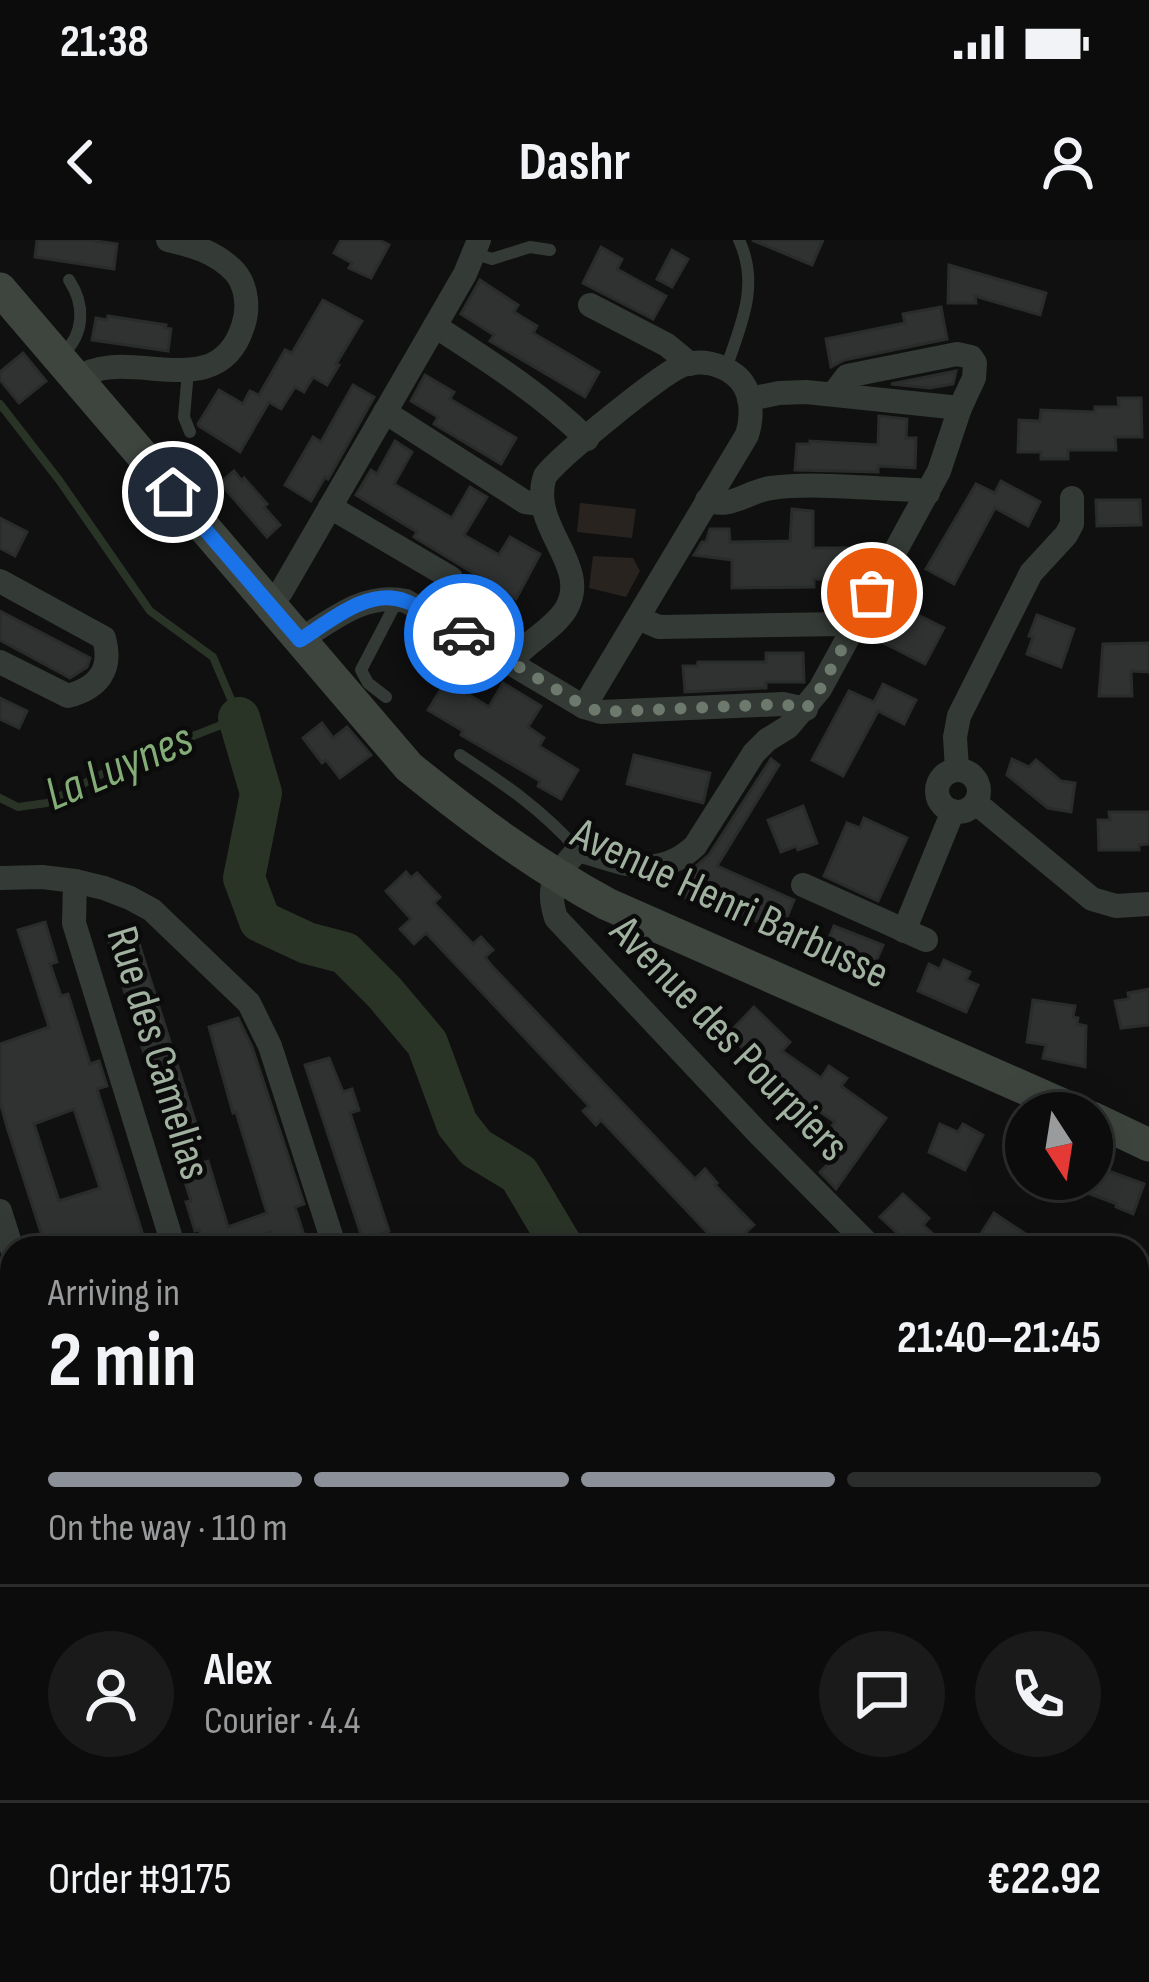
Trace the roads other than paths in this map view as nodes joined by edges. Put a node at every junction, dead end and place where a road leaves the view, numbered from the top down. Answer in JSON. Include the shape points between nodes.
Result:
{"nodes":[{"id":1,"x":168,"y":240,"type":"edge"},
{"id":2,"x":739,"y":240,"type":"edge"},
{"id":3,"x":476,"y":247,"type":"edge"},
{"id":4,"x":550,"y":250,"type":"dead end"},
{"id":5,"x":69,"y":280,"type":"dead end"},
{"id":6,"x":0,"y":289,"type":"edge"},
{"id":7,"x":590,"y":305,"type":"dead end"},
{"id":8,"x":435,"y":326,"type":"junction"},
{"id":9,"x":690,"y":364,"type":"junction"},
{"id":10,"x":726,"y":368,"type":"junction"},
{"id":11,"x":68,"y":369,"type":"junction"},
{"id":12,"x":188,"y":371,"type":"junction"},
{"id":13,"x":834,"y":393,"type":"junction"},
{"id":14,"x":749,"y":399,"type":"junction"},
{"id":15,"x":960,"y":408,"type":"junction"},
{"id":16,"x":385,"y":412,"type":"junction"},
{"id":17,"x":190,"y":432,"type":"dead end"},
{"id":18,"x":587,"y":439,"type":"junction"},
{"id":19,"x":928,"y":493,"type":"junction"},
{"id":20,"x":1072,"y":498,"type":"dead end"},
{"id":21,"x":707,"y":500,"type":"junction"},
{"id":22,"x":541,"y":504,"type":"junction"},
{"id":23,"x":330,"y":507,"type":"junction"},
{"id":24,"x":0,"y":581,"type":"edge"},
{"id":25,"x":398,"y":599,"type":"junction"},
{"id":26,"x":267,"y":602,"type":"junction"},
{"id":27,"x":638,"y":618,"type":"junction"},
{"id":28,"x":438,"y":619,"type":"junction"},
{"id":29,"x":853,"y":626,"type":"junction"},
{"id":30,"x":300,"y":640,"type":"junction"},
{"id":31,"x":512,"y":661,"type":"junction"},
{"id":32,"x":0,"y":662,"type":"edge"},
{"id":33,"x":386,"y":697,"type":"dead end"},
{"id":34,"x":584,"y":706,"type":"junction"},
{"id":35,"x":806,"y":709,"type":"junction"},
{"id":36,"x":460,"y":755,"type":"dead end"},
{"id":37,"x":957,"y":769,"type":"junction"},
{"id":38,"x":965,"y":807,"type":"junction"},
{"id":39,"x":578,"y":850,"type":"junction"},
{"id":40,"x":555,"y":876,"type":"junction"},
{"id":41,"x":0,"y":878,"type":"edge"},
{"id":42,"x":75,"y":881,"type":"junction"},
{"id":43,"x":803,"y":885,"type":"dead end"},
{"id":44,"x":1149,"y":904,"type":"edge"},
{"id":45,"x":1033,"y":1092,"type":"edge"},
{"id":46,"x":1113,"y":1127,"type":"edge"},
{"id":47,"x":1149,"y":1142,"type":"edge"},
{"id":48,"x":170,"y":1236,"type":"edge"},
{"id":49,"x":331,"y":1236,"type":"edge"},
{"id":50,"x":860,"y":1236,"type":"edge"}],
"edges":[{"from":1,"to":12,"type":"street","via":[[223,260],[246,298],[232,348]]},
{"from":2,"to":10,"type":"lane","via":[[748,304]]},
{"from":3,"to":4,"type":"lane","via":[[491,259]]},
{"from":3,"to":8,"type":"street"},
{"from":5,"to":11,"type":"lane","via":[[82,313]]},
{"from":6,"to":11,"type":"main road","name":"Avenue Henri Barbusse"},
{"from":7,"to":9,"type":"street"},
{"from":8,"to":16,"type":"street"},
{"from":8,"to":18,"type":"street","via":[[515,377]]},
{"from":9,"to":10,"type":"street"},
{"from":9,"to":18,"type":"street"},
{"from":10,"to":14,"type":"street"},
{"from":11,"to":12,"type":"street"},
{"from":11,"to":26,"type":"main road","name":"Avenue Henri Barbusse"},
{"from":12,"to":17,"type":"lane"},
{"from":13,"to":14,"type":"street"},
{"from":13,"to":15,"type":"street"},
{"from":13,"to":15,"type":"street","via":[[847,376],[964,354],[976,371]]},
{"from":14,"to":21,"type":"street","via":[[747,435]]},
{"from":15,"to":19,"type":"street"},
{"from":16,"to":22,"type":"street","via":[[525,502]]},
{"from":16,"to":23,"type":"street"},
{"from":18,"to":22,"type":"street","via":[[545,476]]},
{"from":19,"to":21,"type":"street","via":[[785,487],[722,505]]},
{"from":19,"to":29,"type":"street"},
{"from":20,"to":37,"type":"street","via":[[1072,524],[1031,574],[959,716]]},
{"from":21,"to":27,"type":"street"},
{"from":22,"to":31,"type":"street","via":[[572,594],[556,621]]},
{"from":23,"to":26,"type":"street","via":[[281,592]]},
{"from":23,"to":28,"type":"street","via":[[451,578]]},
{"from":24,"to":32,"type":"street","via":[[104,638],[109,656],[87,691],[68,697]]},
{"from":25,"to":28,"type":"street"},
{"from":25,"to":30,"type":"street","via":[[359,603]]},
{"from":25,"to":33,"type":"lane","via":[[361,670]]},
{"from":26,"to":30,"type":"main road","name":"Avenue Henri Barbusse"},
{"from":27,"to":29,"type":"street","via":[[659,627]]},
{"from":27,"to":34,"type":"street"},
{"from":28,"to":31,"type":"street"},
{"from":29,"to":35,"type":"street"},
{"from":30,"to":40,"type":"main road","name":"Avenue Henri Barbusse","via":[[409,767]]},
{"from":31,"to":34,"type":"street"},
{"from":34,"to":35,"type":"street","via":[[618,713]]},
{"from":35,"to":39,"type":"street","via":[[754,753],[683,857],[646,868]]},
{"from":36,"to":39,"type":"lane","via":[[530,802]]},
{"from":37,"to":38,"type":"street","via":[[978,783]]},
{"from":37,"to":38,"type":"street","via":[[944,774],[939,802]]},
{"from":38,"to":43,"type":"street","via":[[915,936]]},
{"from":38,"to":44,"type":"street","via":[[1092,899]]},
{"from":39,"to":40,"type":"street"},
{"from":40,"to":45,"type":"main road","name":"Avenue Henri Barbusse"},
{"from":40,"to":50,"type":"street","name":"Avenue des Pourpiers","via":[[556,918]]},
{"from":41,"to":42,"type":"street"},
{"from":42,"to":48,"type":"street","name":"Rue des Camelias","via":[[74,923]]},
{"from":42,"to":49,"type":"street","via":[[152,910],[249,1003],[271,1046]]},
{"from":46,"to":47,"type":"main road"}]}
